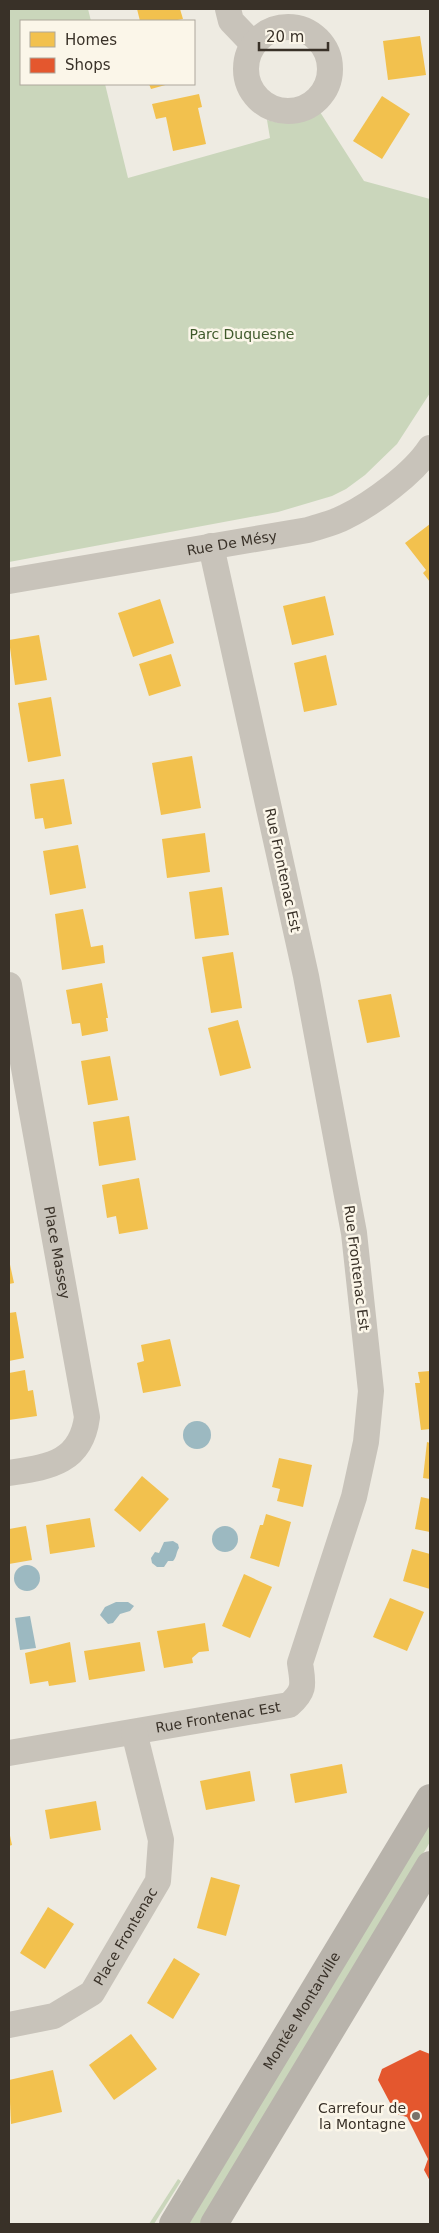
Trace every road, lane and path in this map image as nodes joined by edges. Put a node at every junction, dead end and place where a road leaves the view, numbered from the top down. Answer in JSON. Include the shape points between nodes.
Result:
{"nodes":[{"id":1,"x":228,"y":9,"type":"edge"},
{"id":2,"x":253,"y":44,"type":"dead end"},
{"id":3,"x":429,"y":453,"type":"edge"},
{"id":4,"x":211,"y":546,"type":"junction"},
{"id":5,"x":9,"y":581,"type":"edge"},
{"id":6,"x":9,"y":985,"type":"edge"},
{"id":7,"x":9,"y":1473,"type":"edge"},
{"id":8,"x":134,"y":1732,"type":"junction"},
{"id":9,"x":9,"y":1753,"type":"edge"},
{"id":10,"x":430,"y":1798,"type":"edge"},
{"id":11,"x":430,"y":1865,"type":"edge"},
{"id":12,"x":9,"y":2025,"type":"edge"},
{"id":13,"x":240,"y":2183,"type":"junction"},
{"id":14,"x":173,"y":2224,"type":"edge"},
{"id":15,"x":214,"y":2224,"type":"edge"},
{"id":16,"x":220,"y":2224,"type":"edge"}],
"edges":[{"from":1,"to":2,"type":"street","via":[[231,21]]},
{"from":3,"to":4,"type":"street","name":"Rue De Mésy","via":[[379,496],[346,517],[308,530]]},
{"from":4,"to":5,"type":"street","name":"Rue De Mésy"},
{"from":4,"to":8,"type":"street","name":"Rue Frontenac Est","via":[[306,976],[354,1233],[371,1391],[366,1442],[354,1497],[300,1663],[304,1685],[299,1696],[289,1705]]},
{"from":6,"to":7,"type":"street","name":"Place Massey","via":[[87,1417],[81,1440],[59,1462]]},
{"from":8,"to":9,"type":"street","name":"Rue Frontenac Est"},
{"from":8,"to":12,"type":"street","name":"Place Frontenac","via":[[161,1840],[158,1881],[92,1994],[54,2016]]},
{"from":10,"to":14,"type":"street","name":"Montée Montarville"},
{"from":11,"to":13,"type":"street"},
{"from":13,"to":15,"type":"street"},
{"from":13,"to":16,"type":"street"}]}
